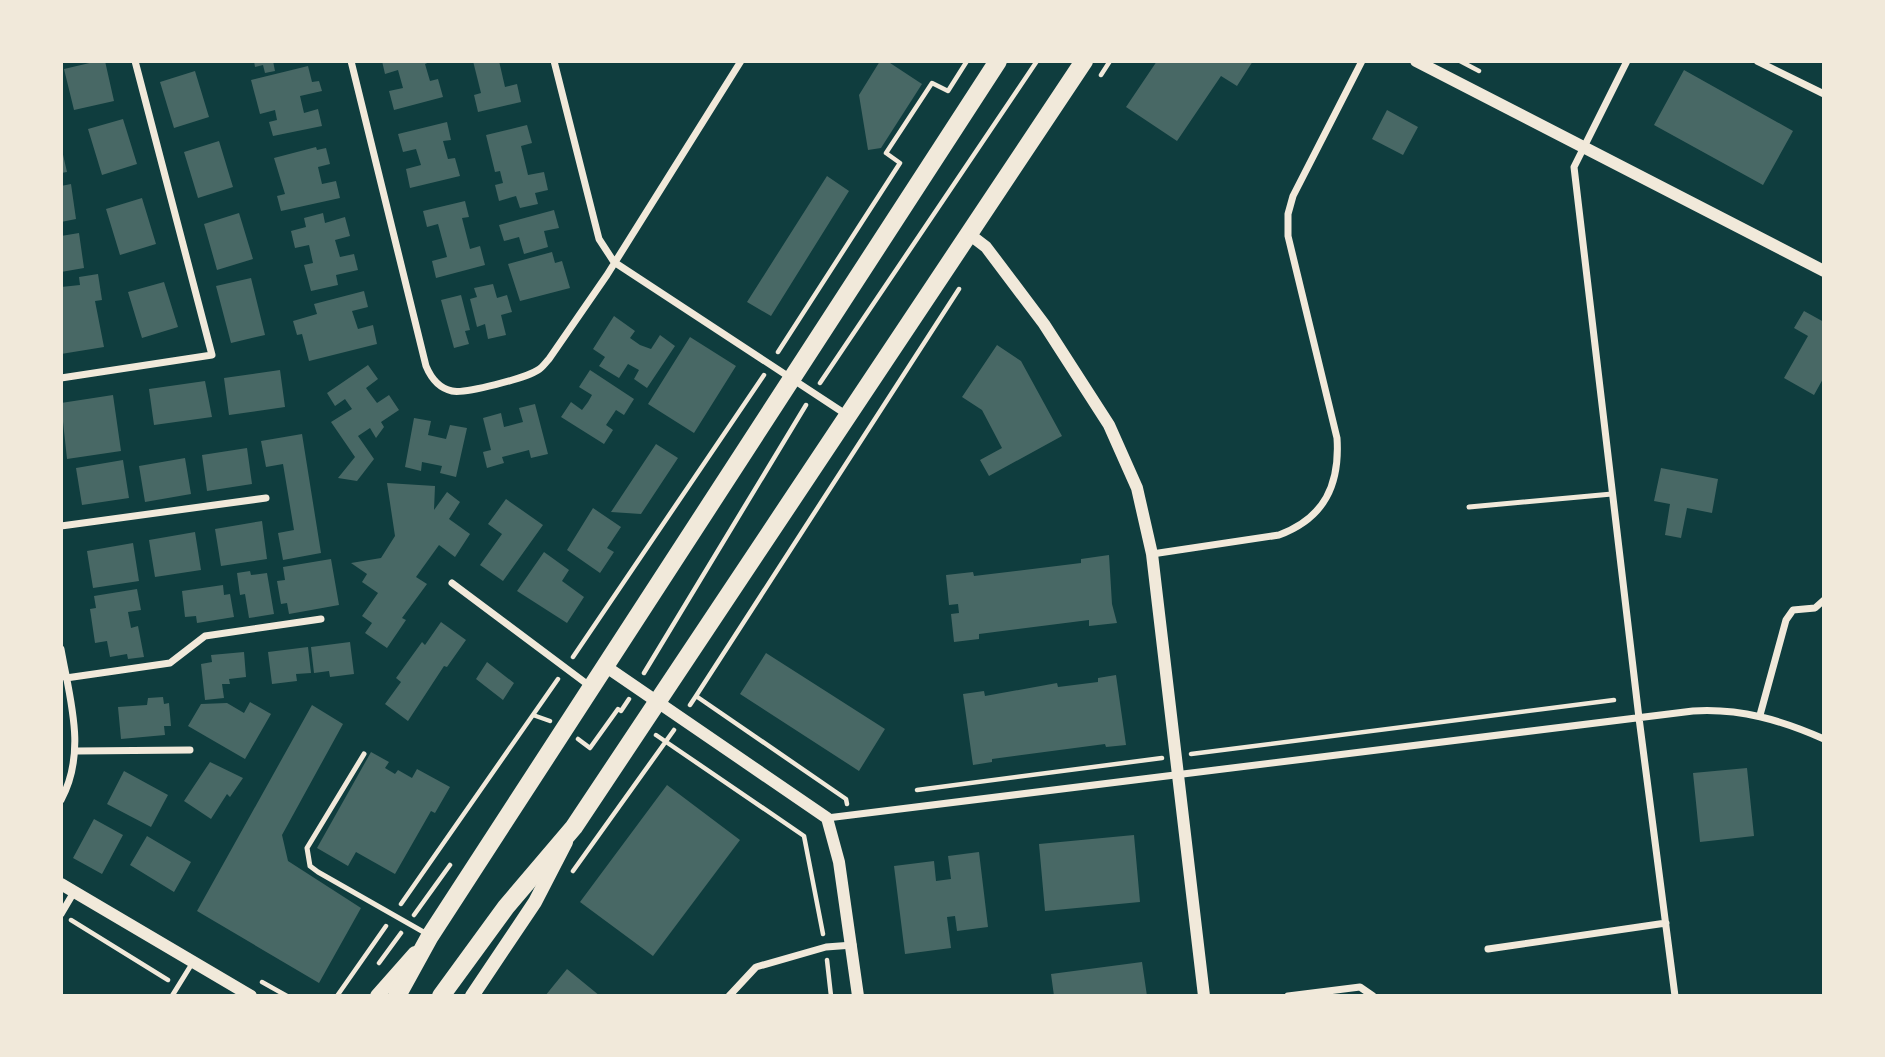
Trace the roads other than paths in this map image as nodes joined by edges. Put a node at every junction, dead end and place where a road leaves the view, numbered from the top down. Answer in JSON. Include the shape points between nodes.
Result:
{"nodes":[{"id":1,"x":135,"y":61,"type":"edge"},
{"id":2,"x":351,"y":61,"type":"edge"},
{"id":3,"x":554,"y":61,"type":"edge"},
{"id":4,"x":741,"y":61,"type":"edge"},
{"id":5,"x":998,"y":61,"type":"edge"},
{"id":6,"x":1084,"y":61,"type":"edge"},
{"id":7,"x":1362,"y":61,"type":"edge"},
{"id":8,"x":1627,"y":61,"type":"edge"},
{"id":9,"x":1756,"y":61,"type":"edge"},
{"id":10,"x":1425,"y":63,"type":"edge"},
{"id":11,"x":1824,"y":94,"type":"edge"},
{"id":12,"x":1582,"y":148,"type":"junction"},
{"id":13,"x":969,"y":234,"type":"junction"},
{"id":14,"x":614,"y":262,"type":"junction"},
{"id":15,"x":1824,"y":271,"type":"edge"},
{"id":16,"x":61,"y":378,"type":"edge"},
{"id":17,"x":791,"y":379,"type":"junction"},
{"id":18,"x":848,"y":415,"type":"junction"},
{"id":19,"x":1612,"y":494,"type":"junction"},
{"id":20,"x":266,"y":498,"type":"dead end"},
{"id":21,"x":1469,"y":508,"type":"dead end"},
{"id":22,"x":61,"y":526,"type":"edge"},
{"id":23,"x":1152,"y":554,"type":"junction"},
{"id":24,"x":452,"y":583,"type":"dead end"},
{"id":25,"x":1824,"y":600,"type":"edge"},
{"id":26,"x":321,"y":620,"type":"dead end"},
{"id":27,"x":61,"y":649,"type":"edge"},
{"id":28,"x":605,"y":666,"type":"junction"},
{"id":29,"x":66,"y":678,"type":"junction"},
{"id":30,"x":591,"y":688,"type":"junction"},
{"id":31,"x":657,"y":701,"type":"junction"},
{"id":32,"x":1760,"y":715,"type":"junction"},
{"id":33,"x":1639,"y":718,"type":"junction"},
{"id":34,"x":1824,"y":739,"type":"edge"},
{"id":35,"x":190,"y":750,"type":"dead end"},
{"id":36,"x":77,"y":751,"type":"junction"},
{"id":37,"x":364,"y":754,"type":"dead end"},
{"id":38,"x":1179,"y":775,"type":"junction"},
{"id":39,"x":61,"y":800,"type":"edge"},
{"id":40,"x":827,"y":818,"type":"junction"},
{"id":41,"x":574,"y":827,"type":"junction"},
{"id":42,"x":61,"y":884,"type":"edge"},
{"id":43,"x":74,"y":892,"type":"junction"},
{"id":44,"x":61,"y":914,"type":"edge"},
{"id":45,"x":1666,"y":923,"type":"junction"},
{"id":46,"x":430,"y":936,"type":"junction"},
{"id":47,"x":853,"y":945,"type":"junction"},
{"id":48,"x":1488,"y":948,"type":"dead end"},
{"id":49,"x":193,"y":962,"type":"junction"},
{"id":50,"x":172,"y":996,"type":"edge"},
{"id":51,"x":251,"y":996,"type":"edge"},
{"id":52,"x":377,"y":996,"type":"edge"},
{"id":53,"x":397,"y":996,"type":"edge"},
{"id":54,"x":440,"y":996,"type":"edge"},
{"id":55,"x":472,"y":996,"type":"edge"},
{"id":56,"x":729,"y":996,"type":"edge"},
{"id":57,"x":859,"y":996,"type":"edge"},
{"id":58,"x":1204,"y":996,"type":"edge"},
{"id":59,"x":1288,"y":996,"type":"edge"},
{"id":60,"x":1373,"y":996,"type":"edge"},
{"id":61,"x":1675,"y":996,"type":"edge"}],
"edges":[{"from":1,"to":16,"type":"street","via":[[212,355]]},
{"from":2,"to":14,"type":"street","via":[[426,366],[442,388],[458,392],[538,370]]},
{"from":3,"to":14,"type":"street","via":[[599,239]]},
{"from":4,"to":14,"type":"street"},
{"from":5,"to":17,"type":"main road"},
{"from":6,"to":13,"type":"main road"},
{"from":7,"to":23,"type":"street","via":[[1288,214],[1288,236],[1338,438],[1334,486],[1317,513],[1293,530]]},
{"from":8,"to":12,"type":"street"},
{"from":9,"to":11,"type":"street"},
{"from":10,"to":12,"type":"street"},
{"from":12,"to":15,"type":"street"},
{"from":12,"to":19,"type":"street","via":[[1574,167],[1577,210]]},
{"from":13,"to":18,"type":"main road"},
{"from":13,"to":23,"type":"street","via":[[986,247],[1044,324],[1109,425],[1137,488]]},
{"from":14,"to":17,"type":"street"},
{"from":17,"to":18,"type":"street"},
{"from":17,"to":28,"type":"main road"},
{"from":18,"to":31,"type":"main road"},
{"from":19,"to":21,"type":"lane"},
{"from":19,"to":33,"type":"street"},
{"from":20,"to":22,"type":"street"},
{"from":23,"to":38,"type":"street"},
{"from":24,"to":30,"type":"street"},
{"from":25,"to":32,"type":"street","via":[[1815,608],[1793,610],[1786,620]]},
{"from":26,"to":29,"type":"street","via":[[205,636],[170,663]]},
{"from":27,"to":29,"type":"street"},
{"from":28,"to":30,"type":"main road"},
{"from":28,"to":31,"type":"street"},
{"from":29,"to":36,"type":"street"},
{"from":30,"to":46,"type":"main road"},
{"from":31,"to":40,"type":"street"},
{"from":31,"to":41,"type":"main road"},
{"from":32,"to":33,"type":"street","via":[[1713,710]]},
{"from":32,"to":34,"type":"street"},
{"from":33,"to":38,"type":"street"},
{"from":33,"to":45,"type":"street"},
{"from":35,"to":36,"type":"street"},
{"from":36,"to":39,"type":"street"},
{"from":37,"to":46,"type":"lane","via":[[307,848],[307,859],[318,873]]},
{"from":38,"to":40,"type":"street"},
{"from":38,"to":58,"type":"street"},
{"from":40,"to":47,"type":"street"},
{"from":41,"to":54,"type":"main road"},
{"from":41,"to":55,"type":"main road","via":[[535,902]]},
{"from":42,"to":43,"type":"street"},
{"from":43,"to":44,"type":"street"},
{"from":43,"to":49,"type":"street"},
{"from":45,"to":48,"type":"street"},
{"from":45,"to":61,"type":"street"},
{"from":46,"to":52,"type":"main road"},
{"from":46,"to":53,"type":"main road"},
{"from":47,"to":56,"type":"street","via":[[826,947],[756,967]]},
{"from":47,"to":57,"type":"street"},
{"from":49,"to":50,"type":"lane"},
{"from":49,"to":51,"type":"street"},
{"from":59,"to":60,"type":"street","via":[[1360,987]]}]}
